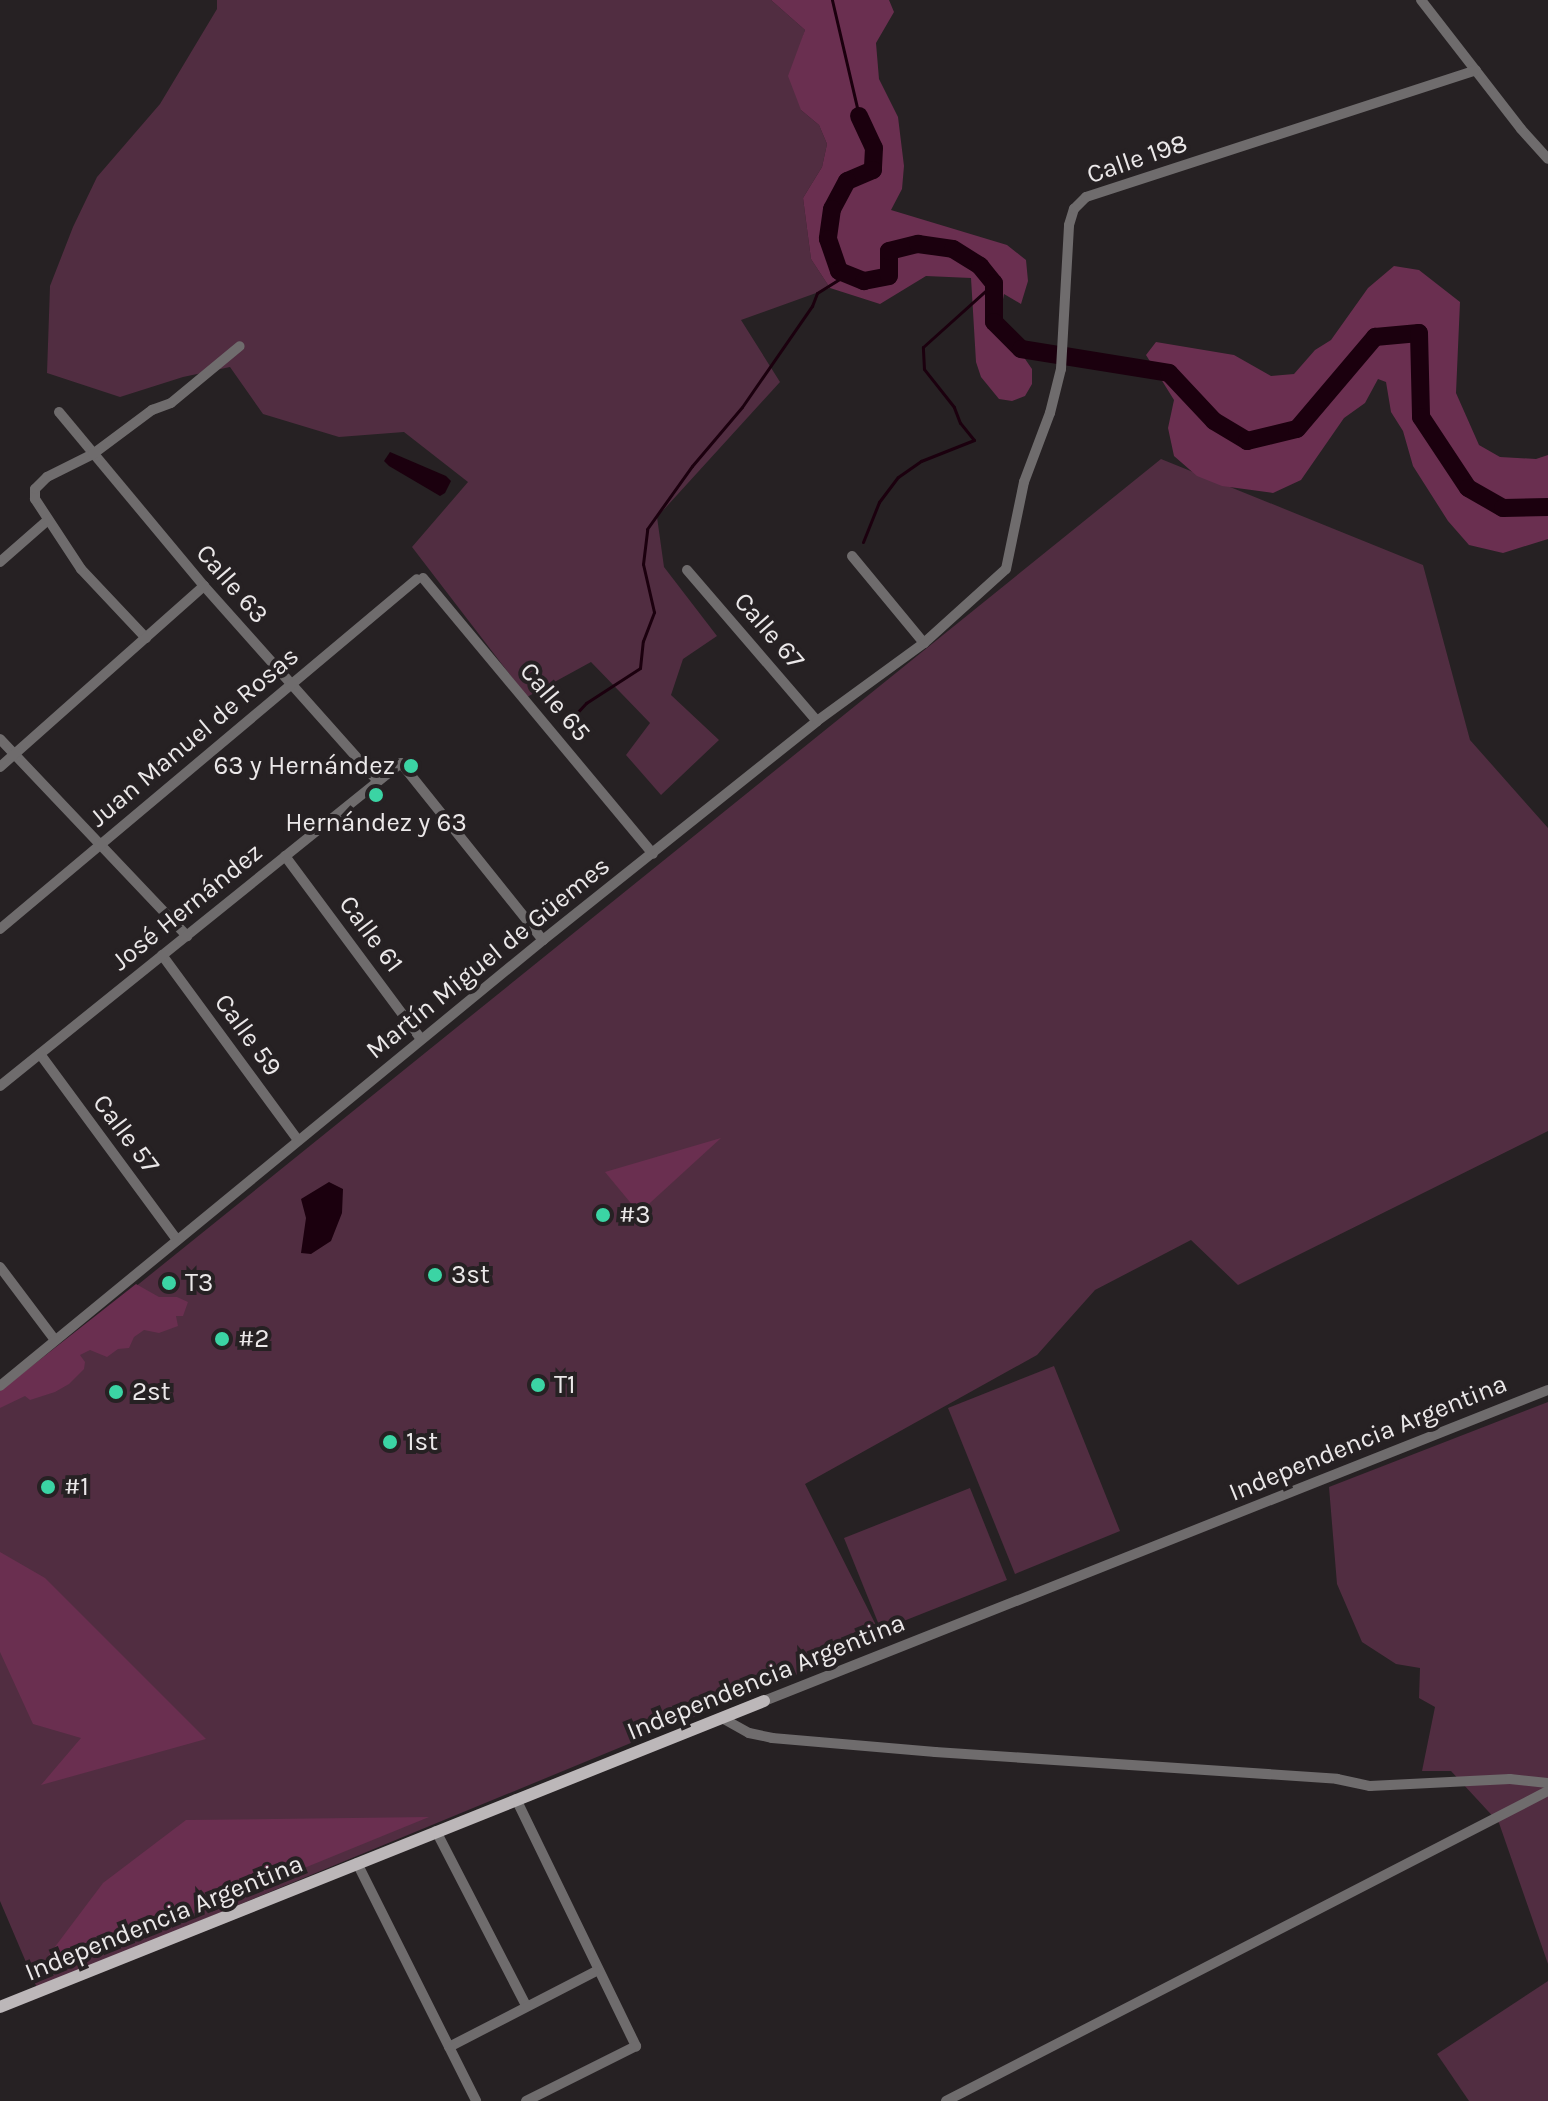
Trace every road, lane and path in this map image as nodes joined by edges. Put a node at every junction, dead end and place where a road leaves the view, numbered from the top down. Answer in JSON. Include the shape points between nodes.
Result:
{"nodes":[{"id":1,"x":1421,"y":0,"type":"edge"},
{"id":2,"x":1476,"y":70,"type":"junction"},
{"id":3,"x":1548,"y":159,"type":"edge"},
{"id":4,"x":240,"y":346,"type":"dead end"},
{"id":5,"x":59,"y":412,"type":"dead end"},
{"id":6,"x":93,"y":454,"type":"junction"},
{"id":7,"x":48,"y":520,"type":"junction"},
{"id":8,"x":852,"y":556,"type":"dead end"},
{"id":9,"x":0,"y":562,"type":"edge"},
{"id":10,"x":1006,"y":569,"type":"joint"},
{"id":11,"x":687,"y":570,"type":"dead end"},
{"id":12,"x":420,"y":578,"type":"joint"},
{"id":13,"x":204,"y":586,"type":"junction"},
{"id":14,"x":146,"y":638,"type":"junction"},
{"id":15,"x":924,"y":643,"type":"junction"},
{"id":16,"x":291,"y":685,"type":"junction"},
{"id":17,"x":817,"y":721,"type":"junction"},
{"id":18,"x":0,"y":739,"type":"edge"},
{"id":19,"x":14,"y":754,"type":"junction"},
{"id":20,"x":0,"y":767,"type":"edge"},
{"id":21,"x":378,"y":781,"type":"junction"},
{"id":22,"x":101,"y":843,"type":"junction"},
{"id":23,"x":653,"y":854,"type":"junction"},
{"id":24,"x":285,"y":856,"type":"junction"},
{"id":25,"x":0,"y":929,"type":"edge"},
{"id":26,"x":187,"y":936,"type":"junction"},
{"id":27,"x":543,"y":940,"type":"junction"},
{"id":28,"x":162,"y":955,"type":"junction"},
{"id":29,"x":421,"y":1039,"type":"junction"},
{"id":30,"x":40,"y":1054,"type":"junction"},
{"id":31,"x":0,"y":1086,"type":"edge"},
{"id":32,"x":298,"y":1140,"type":"junction"},
{"id":33,"x":177,"y":1240,"type":"junction"},
{"id":34,"x":0,"y":1267,"type":"edge"},
{"id":35,"x":55,"y":1340,"type":"junction"},
{"id":36,"x":0,"y":1386,"type":"edge"},
{"id":37,"x":1548,"y":1390,"type":"edge"},
{"id":38,"x":764,"y":1701,"type":"joint"},
{"id":39,"x":722,"y":1718,"type":"junction"},
{"id":40,"x":1548,"y":1783,"type":"edge"},
{"id":41,"x":1548,"y":1791,"type":"edge"},
{"id":42,"x":516,"y":1799,"type":"junction"},
{"id":43,"x":436,"y":1831,"type":"junction"},
{"id":44,"x":357,"y":1863,"type":"junction"},
{"id":45,"x":596,"y":1971,"type":"junction"},
{"id":46,"x":526,"y":2005,"type":"junction"},
{"id":47,"x":0,"y":2007,"type":"edge"},
{"id":48,"x":449,"y":2047,"type":"junction"},
{"id":49,"x":476,"y":2101,"type":"edge"},
{"id":50,"x":526,"y":2101,"type":"edge"},
{"id":51,"x":946,"y":2101,"type":"edge"}],
"edges":[{"from":1,"to":2,"type":"street"},
{"from":2,"to":3,"type":"street"},
{"from":2,"to":10,"type":"street","name":"Calle 198","via":[[1086,197],[1074,209],[1061,369],[1024,482]]},
{"from":4,"to":6,"type":"street","via":[[171,403],[152,410]]},
{"from":5,"to":6,"type":"street","name":"Calle 63"},
{"from":6,"to":7,"type":"street","via":[[47,477],[35,489]]},
{"from":6,"to":13,"type":"street","name":"Calle 63"},
{"from":7,"to":9,"type":"street"},
{"from":7,"to":14,"type":"street","via":[[81,569]]},
{"from":8,"to":15,"type":"street"},
{"from":10,"to":15,"type":"street","name":"Martín Miguel de Güemes"},
{"from":11,"to":17,"type":"street","name":"Calle 67"},
{"from":12,"to":16,"type":"street","name":"Juan Manuel de Rosas"},
{"from":12,"to":23,"type":"street","name":"Calle 65"},
{"from":13,"to":14,"type":"street"},
{"from":13,"to":16,"type":"street","name":"Calle 63"},
{"from":14,"to":19,"type":"street"},
{"from":15,"to":17,"type":"street","name":"Martín Miguel de Güemes"},
{"from":16,"to":21,"type":"street","name":"Calle 63"},
{"from":16,"to":22,"type":"street","name":"Juan Manuel de Rosas"},
{"from":17,"to":23,"type":"street","name":"Martín Miguel de Güemes"},
{"from":18,"to":19,"type":"street"},
{"from":19,"to":20,"type":"street"},
{"from":19,"to":22,"type":"street"},
{"from":21,"to":24,"type":"street","name":"José Hernández"},
{"from":21,"to":27,"type":"street","name":"José Hernández","via":[[401,763]]},
{"from":22,"to":25,"type":"street","name":"Juan Manuel de Rosas"},
{"from":22,"to":26,"type":"street"},
{"from":23,"to":27,"type":"street","name":"Martín Miguel de Güemes"},
{"from":24,"to":26,"type":"street","name":"José Hernández"},
{"from":24,"to":29,"type":"street","name":"Calle 61"},
{"from":26,"to":28,"type":"street","name":"José Hernández"},
{"from":27,"to":29,"type":"street","name":"Martín Miguel de Güemes"},
{"from":28,"to":30,"type":"street","name":"José Hernández"},
{"from":28,"to":32,"type":"street","name":"Calle 59"},
{"from":29,"to":32,"type":"street","name":"Martín Miguel de Güemes"},
{"from":30,"to":31,"type":"street","name":"José Hernández"},
{"from":30,"to":33,"type":"street","name":"Calle 57"},
{"from":32,"to":33,"type":"street","name":"Martín Miguel de Güemes"},
{"from":33,"to":35,"type":"street","name":"Martín Miguel de Güemes"},
{"from":34,"to":35,"type":"street"},
{"from":35,"to":36,"type":"street","name":"Martín Miguel de Güemes"},
{"from":37,"to":38,"type":"street","name":"Independencia Argentina"},
{"from":38,"to":39,"type":"main road","name":"Independencia Argentina"},
{"from":39,"to":40,"type":"street","via":[[772,1738],[935,1752],[1337,1779],[1370,1786],[1510,1779]]},
{"from":39,"to":42,"type":"main road","name":"Independencia Argentina"},
{"from":41,"to":51,"type":"street"},
{"from":42,"to":43,"type":"main road","name":"Independencia Argentina"},
{"from":42,"to":45,"type":"street"},
{"from":43,"to":44,"type":"main road","name":"Independencia Argentina"},
{"from":43,"to":46,"type":"street"},
{"from":44,"to":47,"type":"main road","name":"Independencia Argentina"},
{"from":44,"to":48,"type":"street"},
{"from":45,"to":46,"type":"street"},
{"from":45,"to":50,"type":"street","via":[[636,2046]]},
{"from":46,"to":48,"type":"street"},
{"from":48,"to":49,"type":"street"}]}
